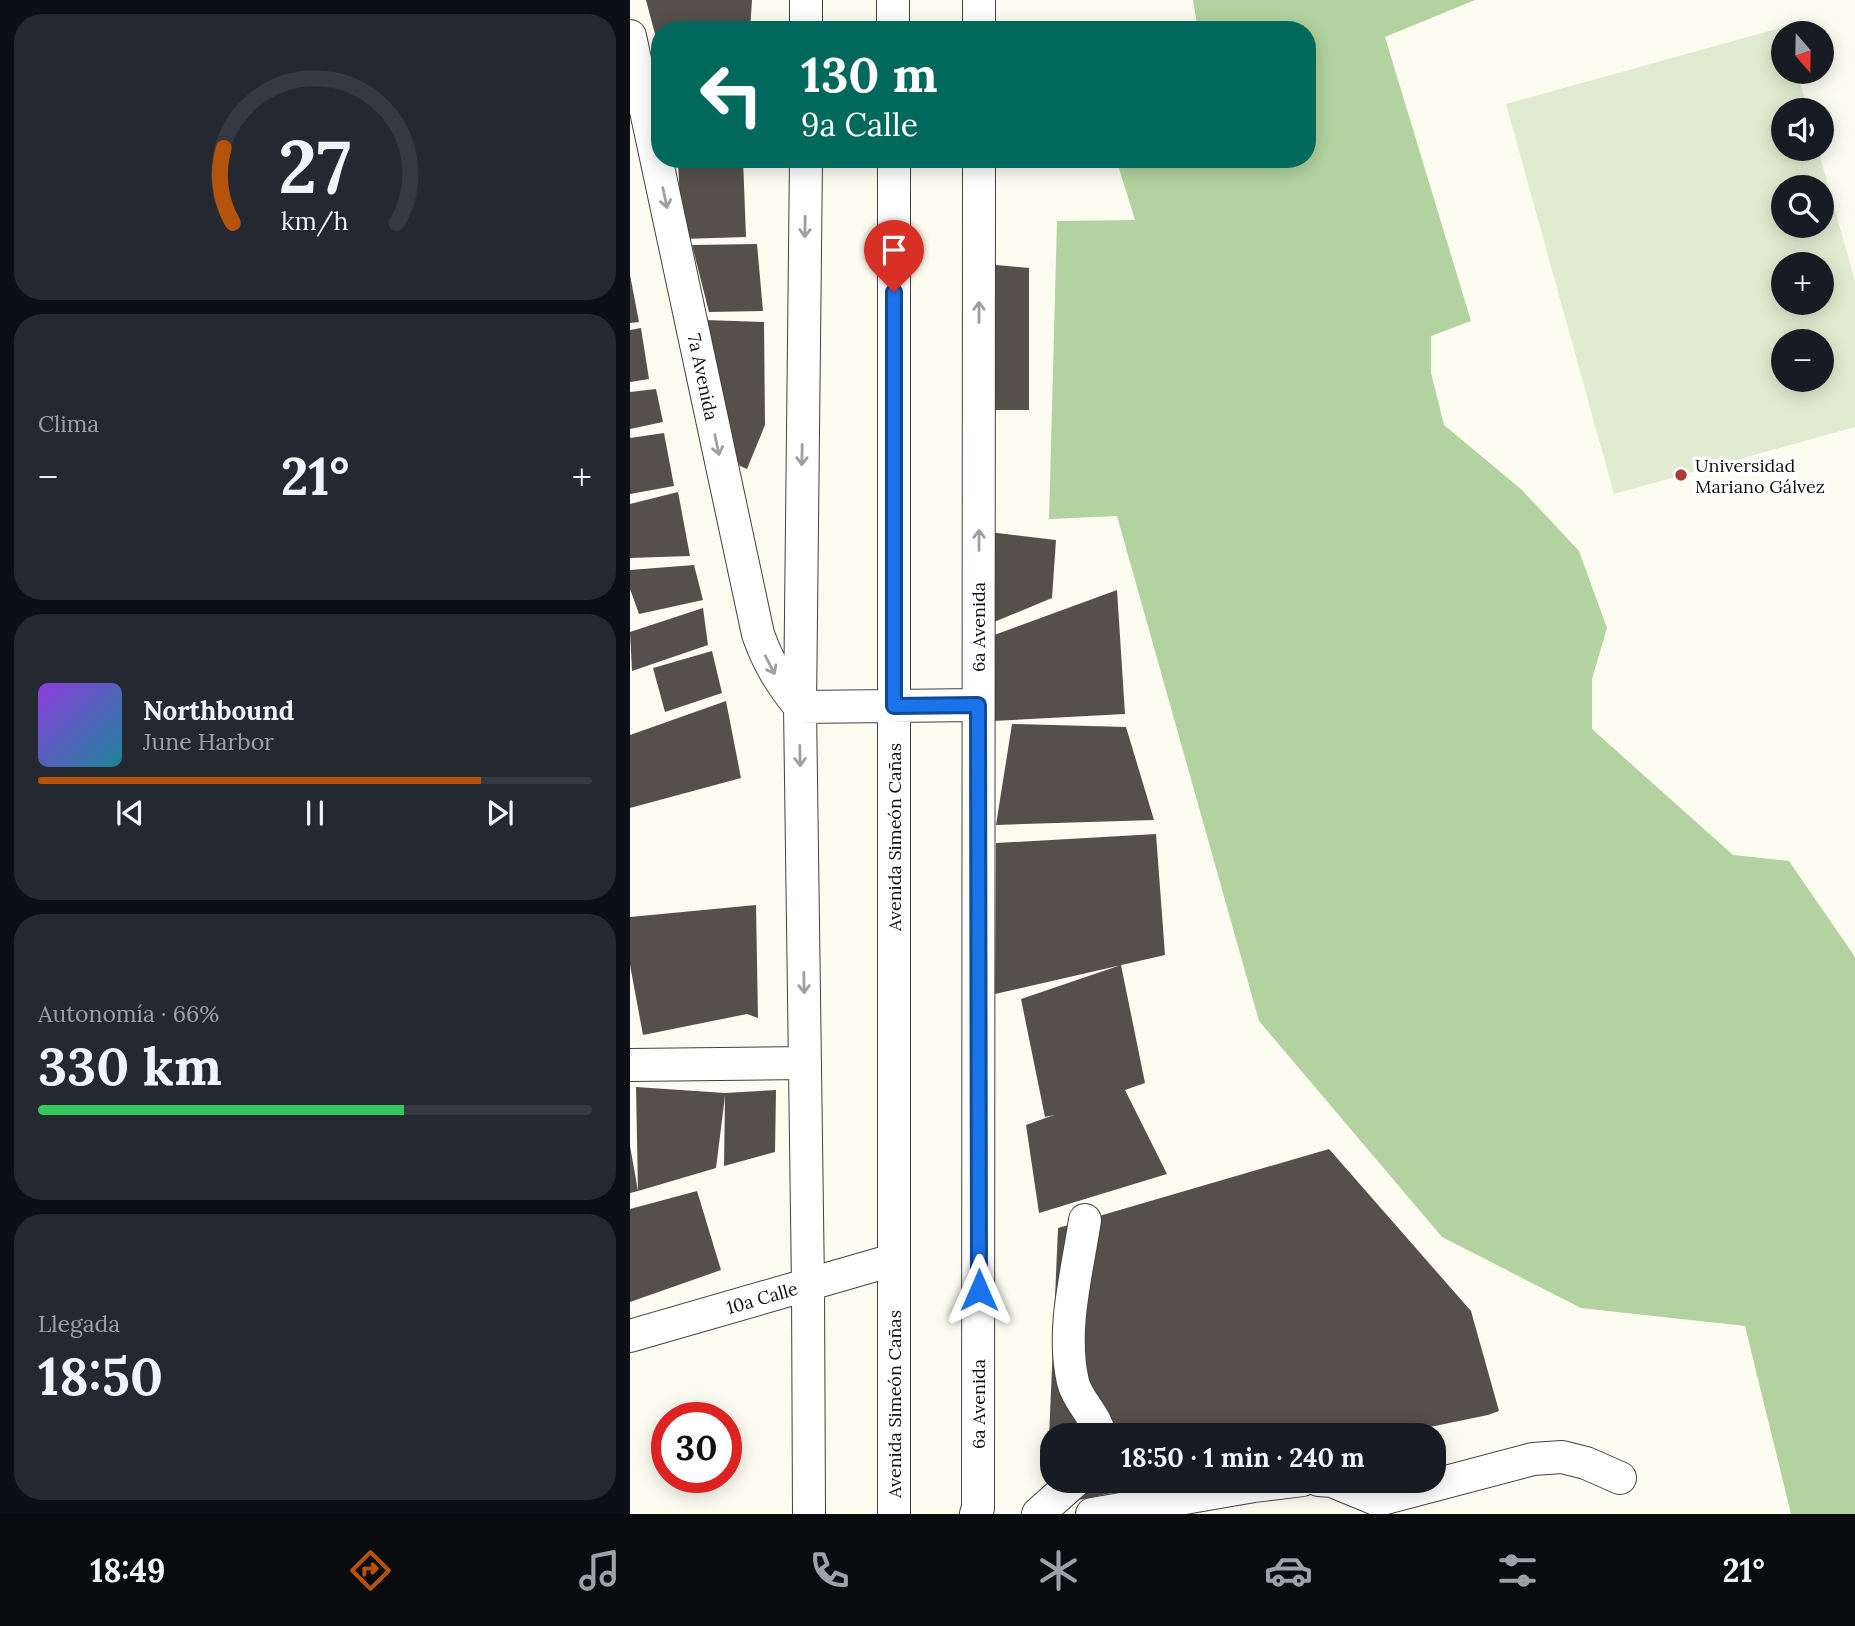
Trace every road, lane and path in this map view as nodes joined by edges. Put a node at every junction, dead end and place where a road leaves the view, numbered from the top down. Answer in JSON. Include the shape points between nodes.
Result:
{"nodes":[{"id":1,"x":806,"y":0,"type":"edge"},
{"id":2,"x":893,"y":0,"type":"edge"},
{"id":3,"x":979,"y":0,"type":"edge"},
{"id":4,"x":806,"y":21,"type":"edge"},
{"id":5,"x":893,"y":21,"type":"edge"},
{"id":6,"x":979,"y":21,"type":"edge"},
{"id":7,"x":630,"y":36,"type":"edge"},
{"id":8,"x":651,"y":134,"type":"edge"},
{"id":9,"x":658,"y":168,"type":"edge"},
{"id":10,"x":806,"y":168,"type":"edge"},
{"id":11,"x":894,"y":168,"type":"edge"},
{"id":12,"x":979,"y":168,"type":"edge"},
{"id":13,"x":978,"y":705,"type":"junction"},
{"id":14,"x":894,"y":706,"type":"junction"},
{"id":15,"x":800,"y":707,"type":"junction"},
{"id":16,"x":805,"y":1063,"type":"junction"},
{"id":17,"x":630,"y":1065,"type":"edge"},
{"id":18,"x":1085,"y":1220,"type":"dead end"},
{"id":19,"x":893,"y":1260,"type":"junction"},
{"id":20,"x":808,"y":1285,"type":"junction"},
{"id":21,"x":630,"y":1336,"type":"edge"},
{"id":22,"x":1097,"y":1423,"type":"edge"},
{"id":23,"x":1620,"y":1478,"type":"dead end"},
{"id":24,"x":1446,"y":1482,"type":"edge"},
{"id":25,"x":1061,"y":1493,"type":"edge"},
{"id":26,"x":1214,"y":1493,"type":"edge"},
{"id":27,"x":1361,"y":1493,"type":"edge"},
{"id":28,"x":1404,"y":1493,"type":"edge"},
{"id":29,"x":809,"y":1514,"type":"edge"},
{"id":30,"x":894,"y":1514,"type":"edge"},
{"id":31,"x":976,"y":1514,"type":"edge"},
{"id":32,"x":1038,"y":1514,"type":"edge"},
{"id":33,"x":1092,"y":1514,"type":"edge"}],
"edges":[{"from":1,"to":4,"type":"street"},
{"from":2,"to":5,"type":"street"},
{"from":3,"to":6,"type":"street"},
{"from":7,"to":8,"type":"street","name":"7a Avenida","one_way":true},
{"from":9,"to":15,"type":"street","name":"7a Avenida","one_way":true,"via":[[758,634],[767,661]]},
{"from":10,"to":15,"type":"street","one_way":true},
{"from":11,"to":14,"type":"street","name":"Avenida Simeón Cañas"},
{"from":13,"to":12,"type":"street","name":"6a Avenida","one_way":true},
{"from":13,"to":14,"type":"street"},
{"from":13,"to":31,"type":"street","name":"6a Avenida"},
{"from":14,"to":15,"type":"street"},
{"from":14,"to":19,"type":"street","name":"Avenida Simeón Cañas"},
{"from":15,"to":16,"type":"street","one_way":true},
{"from":16,"to":17,"type":"street"},
{"from":16,"to":20,"type":"street"},
{"from":18,"to":22,"type":"street","via":[[1069,1324],[1069,1356],[1074,1385]]},
{"from":19,"to":20,"type":"street","name":"10a Calle"},
{"from":19,"to":30,"type":"street","name":"Avenida Simeón Cañas"},
{"from":20,"to":21,"type":"street","name":"10a Calle"},
{"from":20,"to":29,"type":"street"},
{"from":23,"to":24,"type":"street","via":[[1562,1457],[1533,1459]]},
{"from":25,"to":32,"type":"street"},
{"from":26,"to":33,"type":"street"},
{"from":27,"to":28,"type":"street","via":[[1378,1500]]}]}
